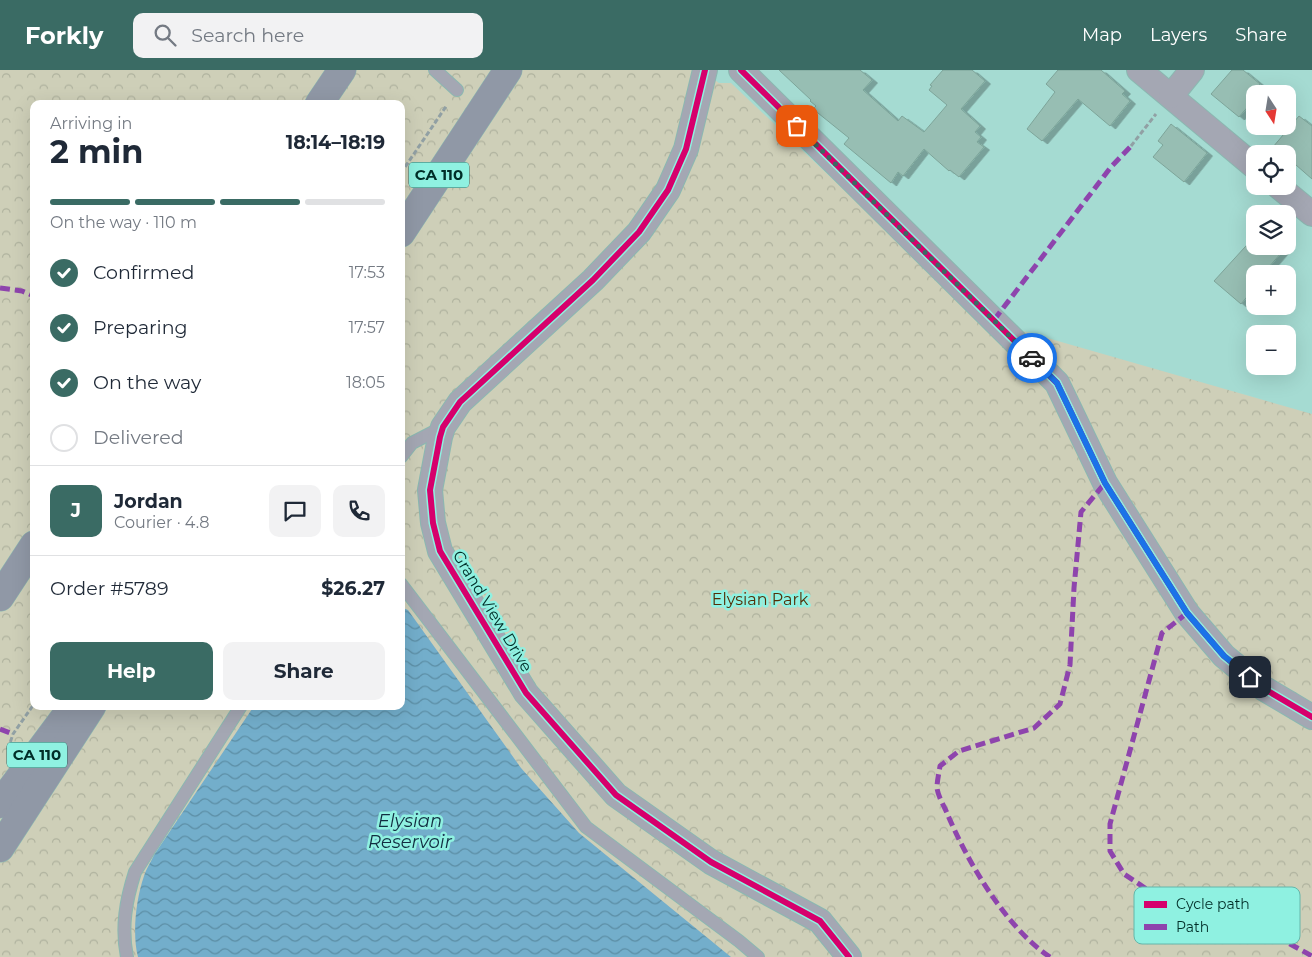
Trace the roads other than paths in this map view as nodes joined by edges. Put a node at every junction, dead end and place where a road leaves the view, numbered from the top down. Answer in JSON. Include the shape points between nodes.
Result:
{"nodes":[{"id":1,"x":342,"y":70,"type":"edge"},
{"id":2,"x":434,"y":70,"type":"edge"},
{"id":3,"x":508,"y":70,"type":"edge"},
{"id":4,"x":704,"y":70,"type":"edge"},
{"id":5,"x":741,"y":70,"type":"edge"},
{"id":6,"x":1139,"y":70,"type":"edge"},
{"id":7,"x":1192,"y":70,"type":"edge"},
{"id":8,"x":457,"y":90,"type":"road end"},
{"id":9,"x":1171,"y":96,"type":"junction"},
{"id":10,"x":322,"y":100,"type":"edge"},
{"id":11,"x":1246,"y":159,"type":"edge"},
{"id":12,"x":1289,"y":195,"type":"edge"},
{"id":13,"x":1312,"y":214,"type":"edge"},
{"id":14,"x":405,"y":227,"type":"edge"},
{"id":15,"x":443,"y":427,"type":"junction"},
{"id":16,"x":405,"y":452,"type":"edge"},
{"id":17,"x":30,"y":551,"type":"edge"},
{"id":18,"x":405,"y":589,"type":"edge"},
{"id":19,"x":0,"y":597,"type":"edge"},
{"id":20,"x":70,"y":710,"type":"edge"},
{"id":21,"x":89,"y":710,"type":"edge"},
{"id":22,"x":238,"y":710,"type":"edge"},
{"id":23,"x":1312,"y":718,"type":"edge"},
{"id":24,"x":0,"y":804,"type":"edge"},
{"id":25,"x":0,"y":848,"type":"edge"},
{"id":26,"x":127,"y":957,"type":"edge"},
{"id":27,"x":758,"y":957,"type":"edge"},
{"id":28,"x":849,"y":957,"type":"edge"}],
"edges":[{"from":1,"to":10,"type":"highway"},
{"from":2,"to":8,"type":"lane"},
{"from":3,"to":14,"type":"highway","number":"CA 110"},
{"from":4,"to":15,"type":"street","name":"Grand View Drive","via":[[686,149],[668,190],[639,232],[460,402]]},
{"from":5,"to":23,"type":"street","via":[[1057,383],[1105,483],[1187,613],[1224,656],[1263,688]]},
{"from":6,"to":9,"type":"street"},
{"from":7,"to":9,"type":"street"},
{"from":9,"to":11,"type":"street"},
{"from":12,"to":13,"type":"street"},
{"from":15,"to":16,"type":"lane","via":[[412,443]]},
{"from":15,"to":28,"type":"street","name":"Grand View Drive","via":[[430,490],[440,551],[526,693],[616,794],[711,862],[820,921]]},
{"from":17,"to":19,"type":"highway"},
{"from":18,"to":27,"type":"lane","via":[[586,827]]},
{"from":20,"to":24,"type":"highway","number":"CA 110"},
{"from":21,"to":25,"type":"highway"},
{"from":22,"to":26,"type":"lane","via":[[135,872],[123,924]]}]}
